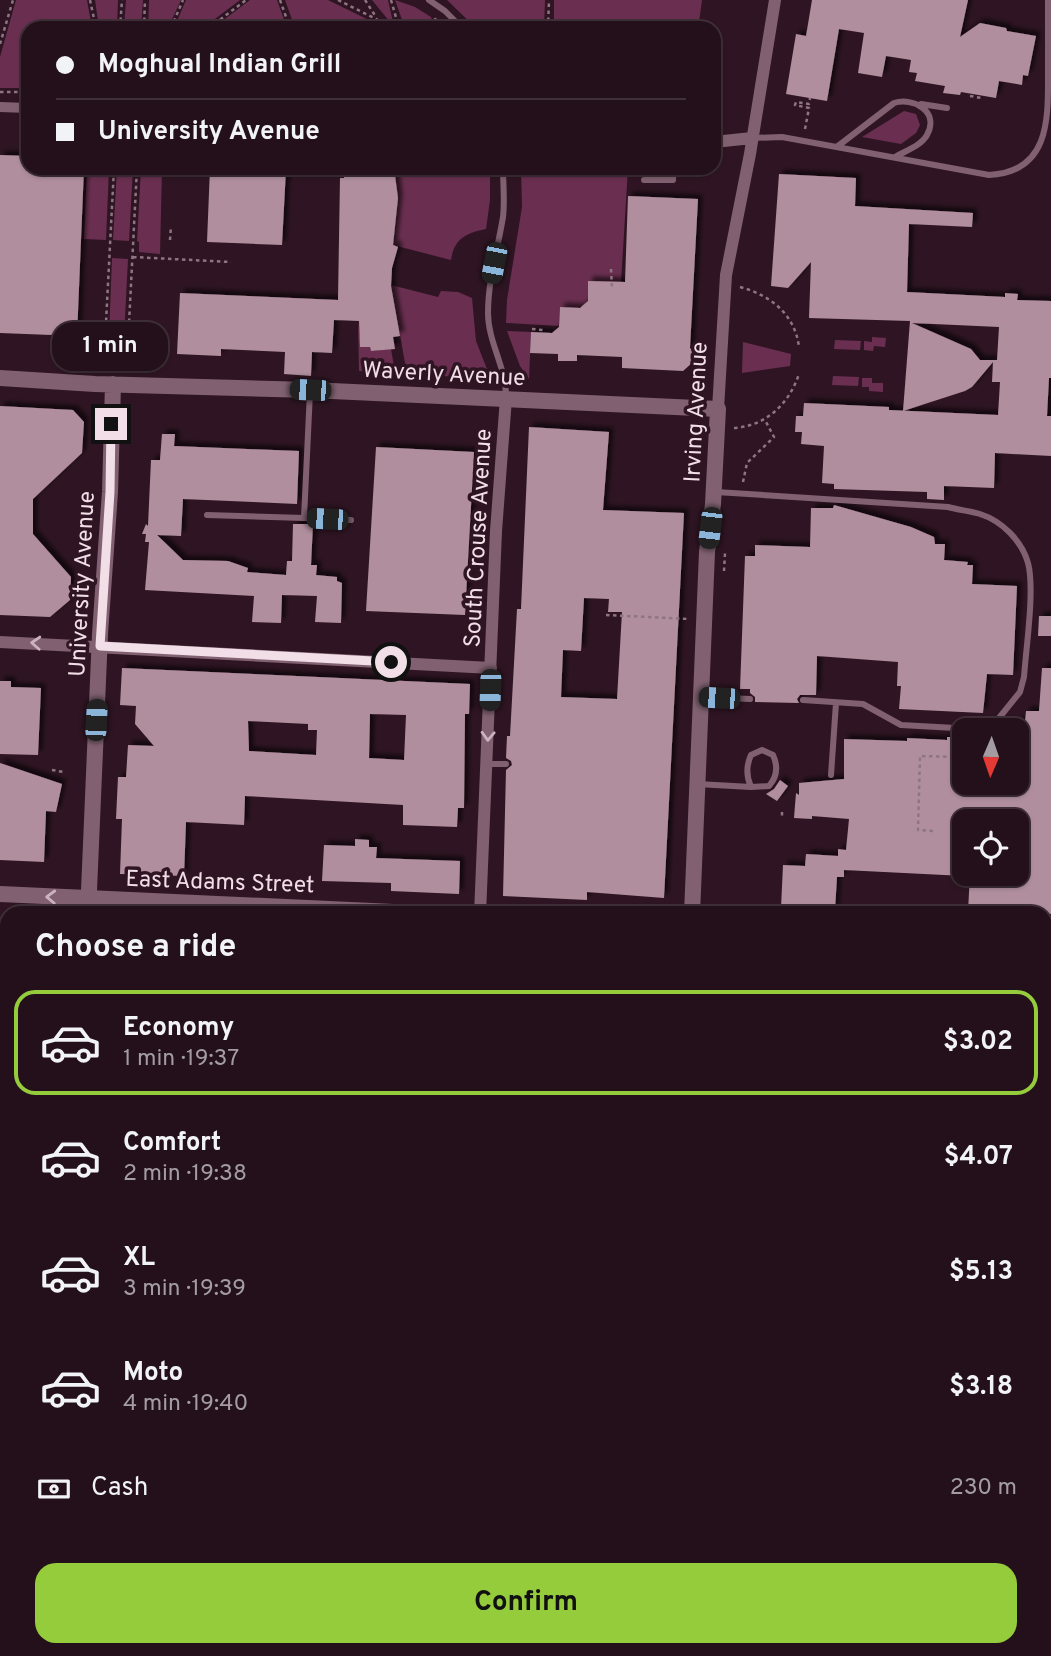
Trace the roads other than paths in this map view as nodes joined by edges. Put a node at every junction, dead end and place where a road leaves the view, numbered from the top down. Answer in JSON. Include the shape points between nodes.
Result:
{"nodes":[{"id":1,"x":429,"y":0,"type":"edge"},
{"id":2,"x":775,"y":0,"type":"edge"},
{"id":3,"x":1048,"y":0,"type":"edge"},
{"id":4,"x":455,"y":21,"type":"edge"},
{"id":5,"x":919,"y":103,"type":"junction"},
{"id":6,"x":0,"y":107,"type":"edge"},
{"id":7,"x":21,"y":108,"type":"edge"},
{"id":8,"x":947,"y":108,"type":"dead end"},
{"id":9,"x":752,"y":138,"type":"junction"},
{"id":10,"x":721,"y":141,"type":"edge"},
{"id":11,"x":838,"y":146,"type":"junction"},
{"id":12,"x":895,"y":157,"type":"junction"},
{"id":13,"x":503,"y":175,"type":"edge"},
{"id":14,"x":673,"y":175,"type":"edge"},
{"id":15,"x":643,"y":180,"type":"dead end"},
{"id":16,"x":0,"y":378,"type":"edge"},
{"id":17,"x":113,"y":384,"type":"junction"},
{"id":18,"x":310,"y":390,"type":"junction"},
{"id":19,"x":506,"y":398,"type":"junction"},
{"id":20,"x":718,"y":409,"type":"junction"},
{"id":21,"x":714,"y":492,"type":"junction"},
{"id":22,"x":207,"y":514,"type":"dead end"},
{"id":23,"x":304,"y":518,"type":"junction"},
{"id":24,"x":351,"y":520,"type":"dead end"},
{"id":25,"x":0,"y":642,"type":"edge"},
{"id":26,"x":100,"y":646,"type":"junction"},
{"id":27,"x":491,"y":668,"type":"junction"},
{"id":28,"x":700,"y":697,"type":"junction"},
{"id":29,"x":750,"y":699,"type":"dead end"},
{"id":30,"x":803,"y":701,"type":"dead end"},
{"id":31,"x":835,"y":703,"type":"junction"},
{"id":32,"x":487,"y":764,"type":"junction"},
{"id":33,"x":506,"y":765,"type":"dead end"},
{"id":34,"x":831,"y":775,"type":"dead end"},
{"id":35,"x":697,"y":784,"type":"junction"},
{"id":36,"x":751,"y":787,"type":"junction"},
{"id":37,"x":0,"y":894,"type":"edge"},
{"id":38,"x":88,"y":906,"type":"edge"},
{"id":39,"x":480,"y":906,"type":"edge"},
{"id":40,"x":692,"y":906,"type":"edge"}],
"edges":[{"from":1,"to":4,"type":"lane"},
{"from":2,"to":9,"type":"street","name":"Irving Avenue"},
{"from":3,"to":12,"type":"lane","via":[[1048,119],[1035,153],[998,174]]},
{"from":5,"to":8,"type":"lane"},
{"from":5,"to":11,"type":"lane","via":[[894,103]]},
{"from":5,"to":12,"type":"lane","via":[[928,114],[927,136]]},
{"from":6,"to":7,"type":"street"},
{"from":9,"to":10,"type":"street"},
{"from":9,"to":11,"type":"lane","via":[[782,137]]},
{"from":9,"to":20,"type":"street","name":"Irving Avenue","via":[[726,284]]},
{"from":11,"to":12,"type":"lane"},
{"from":13,"to":19,"type":"lane","name":"South Crouse Avenue","via":[[503,213],[489,288],[488,324],[506,382]]},
{"from":14,"to":15,"type":"lane","via":[[673,180]]},
{"from":16,"to":17,"type":"street","name":"Waverly Avenue"},
{"from":17,"to":18,"type":"street","name":"Waverly Avenue"},
{"from":17,"to":26,"type":"street","name":"University Avenue"},
{"from":18,"to":19,"type":"street","name":"Waverly Avenue"},
{"from":18,"to":23,"type":"lane"},
{"from":19,"to":20,"type":"street","name":"Waverly Avenue"},
{"from":19,"to":27,"type":"street","name":"South Crouse Avenue"},
{"from":20,"to":21,"type":"street","name":"Irving Avenue"},
{"from":21,"to":28,"type":"street","name":"Irving Avenue"},
{"from":21,"to":31,"type":"lane","via":[[948,507],[982,514],[1006,528],[1020,545],[1031,581],[1024,677],[1020,692],[999,718],[974,729],[901,725],[863,704]]},
{"from":22,"to":23,"type":"lane"},
{"from":23,"to":24,"type":"lane"},
{"from":26,"to":25,"type":"street","one_way":true},
{"from":26,"to":27,"type":"street"},
{"from":26,"to":38,"type":"street","name":"University Avenue"},
{"from":27,"to":32,"type":"street","name":"South Crouse Avenue","one_way":true},
{"from":28,"to":29,"type":"lane"},
{"from":28,"to":35,"type":"street","name":"Irving Avenue"},
{"from":30,"to":31,"type":"lane"},
{"from":31,"to":34,"type":"lane"},
{"from":32,"to":33,"type":"lane"},
{"from":32,"to":39,"type":"street","name":"South Crouse Avenue"},
{"from":35,"to":36,"type":"lane"},
{"from":35,"to":40,"type":"street","name":"Irving Avenue"},
{"from":36,"to":36,"type":"lane","via":[[769,786],[775,776],[775,759],[769,752],[751,755],[747,773]]},
{"from":38,"to":37,"type":"street","name":"East Adams Street","one_way":true}]}
